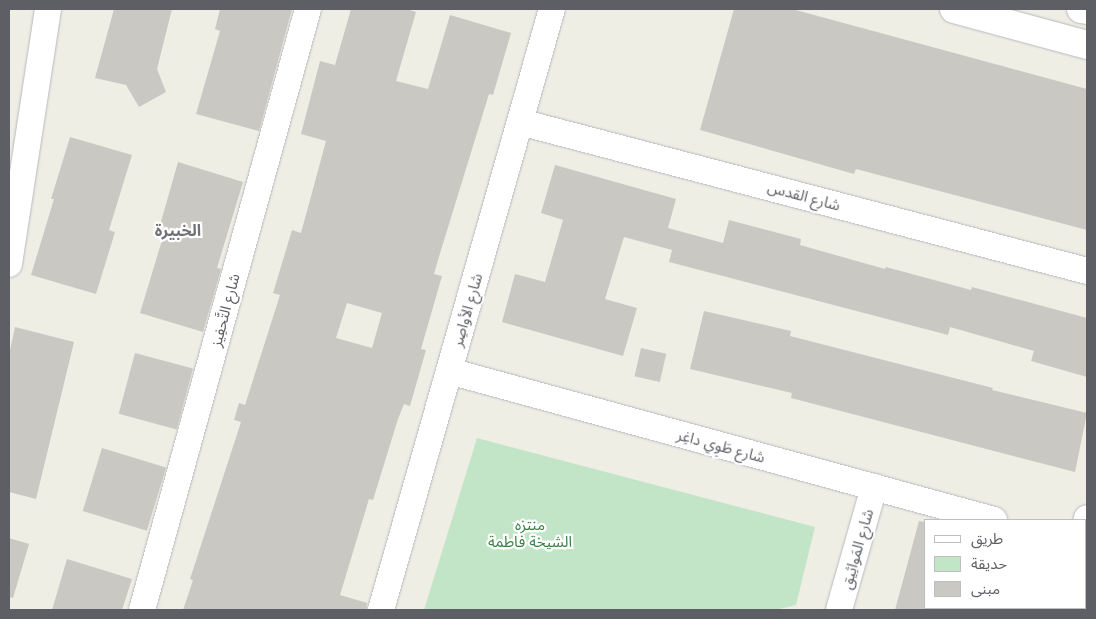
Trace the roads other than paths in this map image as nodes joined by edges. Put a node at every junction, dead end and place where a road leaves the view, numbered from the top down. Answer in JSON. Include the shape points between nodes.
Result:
{"nodes":[{"id":1,"x":48,"y":9,"type":"edge"},
{"id":2,"x":308,"y":9,"type":"edge"},
{"id":3,"x":552,"y":9,"type":"edge"},
{"id":4,"x":954,"y":9,"type":"edge"},
{"id":5,"x":1082,"y":9,"type":"edge"},
{"id":6,"x":1087,"y":10,"type":"edge"},
{"id":7,"x":1087,"y":45,"type":"edge"},
{"id":8,"x":520,"y":122,"type":"junction"},
{"id":9,"x":9,"y":264,"type":"edge"},
{"id":10,"x":1087,"y":271,"type":"edge"},
{"id":11,"x":449,"y":371,"type":"junction"},
{"id":12,"x":874,"y":487,"type":"junction"},
{"id":13,"x":990,"y":519,"type":"edge"},
{"id":14,"x":142,"y":610,"type":"edge"},
{"id":15,"x":381,"y":610,"type":"edge"},
{"id":16,"x":840,"y":610,"type":"edge"}],
"edges":[{"from":1,"to":9,"type":"street"},
{"from":2,"to":14,"type":"street","name":"شارع التَّحفِيز"},
{"from":3,"to":8,"type":"street","name":"شارع الأواصِر"},
{"from":4,"to":7,"type":"street"},
{"from":5,"to":6,"type":"street"},
{"from":8,"to":10,"type":"street","name":"شارع القدس"},
{"from":8,"to":11,"type":"street","name":"شارع الأواصِر"},
{"from":11,"to":12,"type":"street","name":"شارع طَوِي داغِر"},
{"from":11,"to":15,"type":"street","name":"شارع الأواصِر"},
{"from":12,"to":13,"type":"street","name":"شارع طَوِي داغِر"},
{"from":12,"to":16,"type":"street","name":"شارع المَواثِيق"}]}
